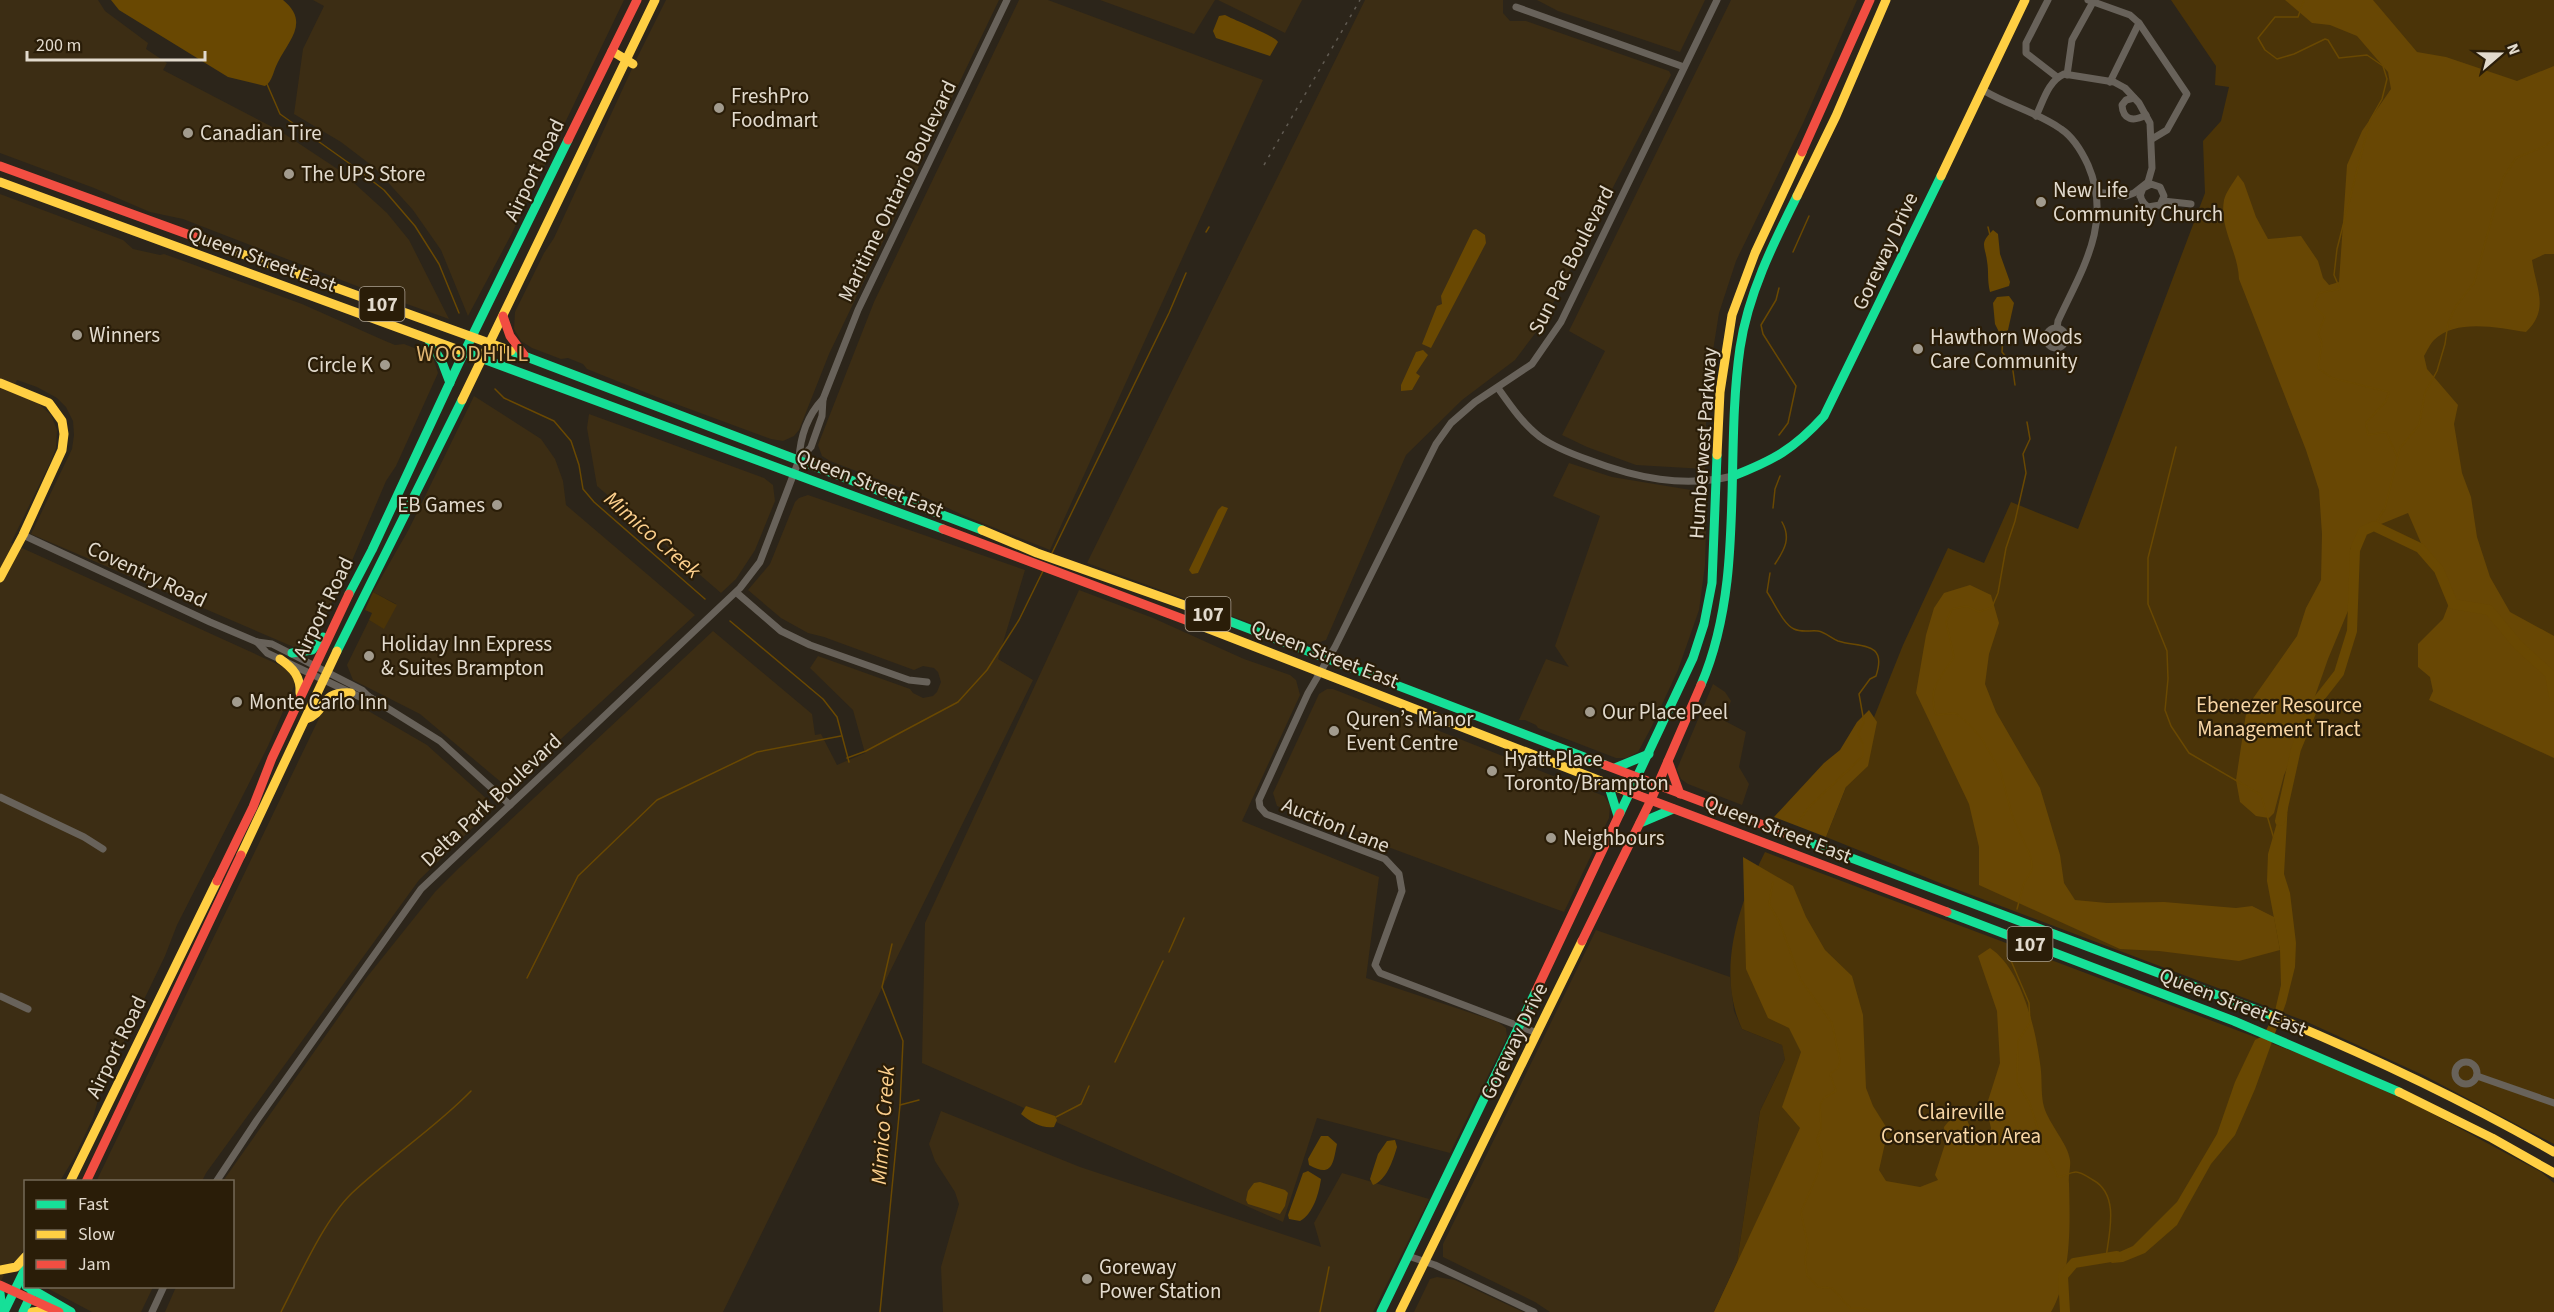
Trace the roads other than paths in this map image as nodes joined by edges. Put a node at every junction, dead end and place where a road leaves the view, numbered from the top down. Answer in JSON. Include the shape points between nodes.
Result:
{"nodes":[{"id":1,"x":637,"y":0,"type":"edge"},
{"id":2,"x":655,"y":0,"type":"edge"},
{"id":3,"x":1007,"y":0,"type":"edge"},
{"id":4,"x":1717,"y":0,"type":"edge"},
{"id":5,"x":1870,"y":0,"type":"edge"},
{"id":6,"x":1886,"y":0,"type":"edge"},
{"id":7,"x":2025,"y":0,"type":"edge"},
{"id":8,"x":2048,"y":0,"type":"edge"},
{"id":9,"x":2090,"y":1,"type":"edge"},
{"id":10,"x":1516,"y":7,"type":"dead end"},
{"id":11,"x":2139,"y":22,"type":"junction"},
{"id":12,"x":612,"y":51,"type":"junction"},
{"id":13,"x":630,"y":61,"type":"junction"},
{"id":14,"x":1684,"y":67,"type":"junction"},
{"id":15,"x":2067,"y":75,"type":"junction"},
{"id":16,"x":2057,"y":77,"type":"junction"},
{"id":17,"x":2110,"y":81,"type":"junction"},
{"id":18,"x":1983,"y":90,"type":"junction"},
{"id":19,"x":2134,"y":98,"type":"junction"},
{"id":20,"x":2146,"y":115,"type":"junction"},
{"id":21,"x":2036,"y":116,"type":"junction"},
{"id":22,"x":2152,"y":139,"type":"junction"},
{"id":23,"x":0,"y":166,"type":"edge"},
{"id":24,"x":0,"y":182,"type":"edge"},
{"id":25,"x":2144,"y":189,"type":"junction"},
{"id":26,"x":2097,"y":192,"type":"junction"},
{"id":27,"x":2163,"y":201,"type":"junction"},
{"id":28,"x":2192,"y":204,"type":"dead end"},
{"id":29,"x":503,"y":315,"type":"junction"},
{"id":30,"x":2057,"y":328,"type":"dead end"},
{"id":31,"x":472,"y":336,"type":"junction"},
{"id":32,"x":428,"y":339,"type":"junction"},
{"id":33,"x":489,"y":343,"type":"junction"},
{"id":34,"x":464,"y":352,"type":"junction"},
{"id":35,"x":524,"y":355,"type":"junction"},
{"id":36,"x":482,"y":359,"type":"junction"},
{"id":37,"x":0,"y":382,"type":"edge"},
{"id":38,"x":450,"y":383,"type":"junction"},
{"id":39,"x":1498,"y":388,"type":"junction"},
{"id":40,"x":823,"y":399,"type":"junction"},
{"id":41,"x":706,"y":425,"type":"junction"},
{"id":42,"x":672,"y":429,"type":"junction"},
{"id":43,"x":799,"y":460,"type":"junction"},
{"id":44,"x":793,"y":473,"type":"junction"},
{"id":45,"x":1733,"y":476,"type":"junction"},
{"id":46,"x":1718,"y":480,"type":"junction"},
{"id":47,"x":23,"y":535,"type":"junction"},
{"id":48,"x":0,"y":578,"type":"edge"},
{"id":49,"x":736,"y":592,"type":"junction"},
{"id":50,"x":334,"y":624,"type":"junction"},
{"id":51,"x":257,"y":642,"type":"junction"},
{"id":52,"x":292,"y":653,"type":"junction"},
{"id":53,"x":280,"y":659,"type":"junction"},
{"id":54,"x":1328,"y":659,"type":"junction"},
{"id":55,"x":313,"y":669,"type":"junction"},
{"id":56,"x":1320,"y":672,"type":"junction"},
{"id":57,"x":326,"y":676,"type":"junction"},
{"id":58,"x":927,"y":682,"type":"dead end"},
{"id":59,"x":351,"y":693,"type":"junction"},
{"id":60,"x":368,"y":696,"type":"junction"},
{"id":61,"x":297,"y":706,"type":"junction"},
{"id":62,"x":306,"y":719,"type":"junction"},
{"id":63,"x":1649,"y":754,"type":"junction"},
{"id":64,"x":1668,"y":761,"type":"junction"},
{"id":65,"x":1615,"y":768,"type":"junction"},
{"id":66,"x":1637,"y":778,"type":"junction"},
{"id":67,"x":1608,"y":784,"type":"junction"},
{"id":68,"x":1657,"y":785,"type":"junction"},
{"id":69,"x":1630,"y":793,"type":"junction"},
{"id":70,"x":1680,"y":794,"type":"junction"},
{"id":71,"x":0,"y":797,"type":"edge"},
{"id":72,"x":1651,"y":800,"type":"junction"},
{"id":73,"x":510,"y":805,"type":"junction"},
{"id":74,"x":1673,"y":809,"type":"junction"},
{"id":75,"x":1618,"y":816,"type":"junction"},
{"id":76,"x":1640,"y":823,"type":"junction"},
{"id":77,"x":103,"y":849,"type":"dead end"},
{"id":78,"x":0,"y":996,"type":"edge"},
{"id":79,"x":28,"y":1009,"type":"dead end"},
{"id":80,"x":1520,"y":1025,"type":"junction"},
{"id":81,"x":1538,"y":1033,"type":"junction"},
{"id":82,"x":2477,"y":1076,"type":"dead end"},
{"id":83,"x":2554,"y":1103,"type":"edge"},
{"id":84,"x":2554,"y":1152,"type":"edge"},
{"id":85,"x":2554,"y":1173,"type":"edge"},
{"id":86,"x":71,"y":1180,"type":"edge"},
{"id":87,"x":87,"y":1180,"type":"edge"},
{"id":88,"x":217,"y":1180,"type":"edge"},
{"id":89,"x":1408,"y":1256,"type":"junction"},
{"id":90,"x":24,"y":1258,"type":"edge"},
{"id":91,"x":1425,"y":1261,"type":"junction"},
{"id":92,"x":0,"y":1271,"type":"edge"},
{"id":93,"x":0,"y":1285,"type":"edge"},
{"id":94,"x":24,"y":1286,"type":"edge"},
{"id":95,"x":164,"y":1288,"type":"edge"},
{"id":96,"x":28,"y":1289,"type":"edge"},
{"id":97,"x":14,"y":1292,"type":"junction"},
{"id":98,"x":0,"y":1293,"type":"edge"},
{"id":99,"x":56,"y":1311,"type":"edge"},
{"id":100,"x":3,"y":1312,"type":"edge"},
{"id":101,"x":23,"y":1312,"type":"edge"},
{"id":102,"x":32,"y":1312,"type":"edge"},
{"id":103,"x":70,"y":1312,"type":"edge"},
{"id":104,"x":152,"y":1312,"type":"edge"},
{"id":105,"x":1381,"y":1312,"type":"edge"},
{"id":106,"x":1400,"y":1312,"type":"edge"},
{"id":107,"x":1534,"y":1312,"type":"edge"}],
"edges":[{"from":1,"to":12,"type":"main road","name":"Airport Road"},
{"from":2,"to":13,"type":"main road","name":"Airport Road"},
{"from":3,"to":40,"type":"street","name":"Maritime Ontario Boulevard","via":[[858,310]]},
{"from":4,"to":14,"type":"street","name":"Sun Pac Boulevard"},
{"from":5,"to":46,"type":"main road","name":"Humberwest Parkway","via":[[1755,253],[1732,315],[1720,392]]},
{"from":6,"to":45,"type":"main road","name":"Humberwest Parkway","via":[[1751,300],[1740,347]]},
{"from":7,"to":18,"type":"main road","name":"Goreway Drive"},
{"from":8,"to":16,"type":"street","via":[[2026,44],[2026,53]]},
{"from":9,"to":11,"type":"street"},
{"from":9,"to":15,"type":"street","via":[[2072,40]]},
{"from":10,"to":14,"type":"street"},
{"from":11,"to":17,"type":"street"},
{"from":11,"to":22,"type":"street","via":[[2187,94],[2167,130]]},
{"from":12,"to":13,"type":"main road"},
{"from":12,"to":31,"type":"main road","name":"Airport Road"},
{"from":13,"to":29,"type":"main road","name":"Airport Road"},
{"from":14,"to":39,"type":"street","name":"Sun Pac Boulevard","via":[[1557,330],[1532,364]]},
{"from":15,"to":16,"type":"street"},
{"from":15,"to":17,"type":"street"},
{"from":16,"to":21,"type":"street"},
{"from":17,"to":19,"type":"street"},
{"from":18,"to":21,"type":"street"},
{"from":18,"to":45,"type":"main road","name":"Goreway Drive","via":[[1824,416],[1805,437],[1770,462]]},
{"from":19,"to":20,"type":"street"},
{"from":19,"to":20,"type":"street","via":[[2126,100],[2122,113],[2131,119]]},
{"from":20,"to":22,"type":"street"},
{"from":21,"to":26,"type":"street","via":[[2073,140],[2084,156]]},
{"from":22,"to":25,"type":"street","via":[[2152,168]]},
{"from":23,"to":31,"type":"main road","name":"Queen Street East","number":"107"},
{"from":24,"to":32,"type":"main road","name":"Queen Street East","number":"107"},
{"from":25,"to":26,"type":"street","via":[[2126,196]]},
{"from":25,"to":27,"type":"street","via":[[2160,187]]},
{"from":25,"to":27,"type":"street","via":[[2144,205],[2152,208]]},
{"from":26,"to":30,"type":"street","via":[[2092,246]]},
{"from":27,"to":28,"type":"street"},
{"from":29,"to":33,"type":"main road","name":"Airport Road"},
{"from":29,"to":35,"type":"main road","via":[[510,336]]},
{"from":31,"to":33,"type":"main road","name":"Queen Street East","number":"107"},
{"from":31,"to":34,"type":"main road","name":"Airport Road"},
{"from":32,"to":34,"type":"main road","name":"Queen Street East","number":"107"},
{"from":32,"to":38,"type":"main road"},
{"from":33,"to":35,"type":"main road","name":"Queen Street East","number":"107"},
{"from":33,"to":36,"type":"main road","name":"Airport Road"},
{"from":34,"to":36,"type":"main road","name":"Queen Street East","number":"107"},
{"from":34,"to":38,"type":"main road","name":"Airport Road"},
{"from":35,"to":41,"type":"main road","name":"Queen Street East","number":"107"},
{"from":36,"to":42,"type":"main road","name":"Queen Street East","number":"107"},
{"from":36,"to":57,"type":"main road","name":"Airport Road"},
{"from":37,"to":47,"type":"main road","via":[[44,399],[64,423],[62,450]]},
{"from":38,"to":50,"type":"main road","name":"Airport Road"},
{"from":39,"to":46,"type":"street","via":[[1539,436],[1567,452],[1637,477],[1683,482]]},
{"from":39,"to":54,"type":"street","name":"Sun Pac Boulevard","via":[[1451,423],[1436,444]]},
{"from":40,"to":43,"type":"street","name":"Maritime Ontario Boulevard","via":[[813,410],[800,442]]},
{"from":40,"to":43,"type":"street","name":"Maritime Ontario Boulevard","via":[[822,416],[811,447]]},
{"from":41,"to":42,"type":"main road","via":[[697,432],[679,426]]},
{"from":41,"to":43,"type":"main road","name":"Queen Street East","number":"107"},
{"from":42,"to":44,"type":"main road","name":"Queen Street East","number":"107"},
{"from":43,"to":44,"type":"street","name":"Delta Park Boulevard"},
{"from":43,"to":54,"type":"main road","name":"Queen Street East","number":"107","via":[[1037,553]]},
{"from":44,"to":49,"type":"street","name":"Delta Park Boulevard","via":[[760,562]]},
{"from":44,"to":56,"type":"main road","name":"Queen Street East","number":"107"},
{"from":45,"to":46,"type":"street"},
{"from":45,"to":64,"type":"main road","name":"Humberwest Parkway","via":[[1727,584],[1718,638]]},
{"from":46,"to":63,"type":"main road","name":"Humberwest Parkway","via":[[1712,584],[1704,624],[1693,658]]},
{"from":47,"to":48,"type":"main road"},
{"from":47,"to":51,"type":"street","name":"Coventry Road"},
{"from":49,"to":58,"type":"street","via":[[782,631],[810,645],[909,680]]},
{"from":49,"to":73,"type":"street","name":"Delta Park Boulevard"},
{"from":50,"to":52,"type":"main road","via":[[317,647]]},
{"from":50,"to":55,"type":"main road","name":"Airport Road"},
{"from":51,"to":52,"type":"street","name":"Coventry Road"},
{"from":51,"to":53,"type":"street","name":"Coventry Road"},
{"from":52,"to":55,"type":"street","name":"Coventry Road"},
{"from":53,"to":55,"type":"street","name":"Coventry Road"},
{"from":53,"to":61,"type":"main road","via":[[300,680]]},
{"from":54,"to":56,"type":"street","name":"Auction Lane"},
{"from":54,"to":65,"type":"main road","name":"Queen Street East","number":"107"},
{"from":55,"to":57,"type":"street","name":"Coventry Road"},
{"from":55,"to":61,"type":"main road","name":"Airport Road"},
{"from":56,"to":67,"type":"main road","name":"Queen Street East","number":"107"},
{"from":56,"to":80,"type":"street","name":"Auction Lane","via":[[1260,796],[1261,810],[1385,859],[1399,874],[1402,891],[1376,965],[1380,973]]},
{"from":57,"to":59,"type":"street"},
{"from":57,"to":60,"type":"street"},
{"from":57,"to":62,"type":"main road","name":"Airport Road"},
{"from":59,"to":60,"type":"street"},
{"from":59,"to":62,"type":"main road","via":[[330,695],[316,716]]},
{"from":60,"to":73,"type":"street","via":[[440,741]]},
{"from":61,"to":86,"type":"main road","name":"Airport Road","via":[[253,807]]},
{"from":62,"to":87,"type":"main road","name":"Airport Road"},
{"from":63,"to":65,"type":"main road"},
{"from":63,"to":66,"type":"main road","name":"Humberwest Parkway"},
{"from":64,"to":68,"type":"main road","name":"Humberwest Parkway"},
{"from":64,"to":70,"type":"main road"},
{"from":65,"to":66,"type":"main road","name":"Queen Street East","number":"107"},
{"from":66,"to":68,"type":"main road","name":"Queen Street East","number":"107"},
{"from":66,"to":69,"type":"main road","name":"Humberwest Parkway"},
{"from":67,"to":69,"type":"main road","name":"Queen Street East","number":"107"},
{"from":67,"to":75,"type":"main road"},
{"from":68,"to":70,"type":"main road","name":"Queen Street East","number":"107"},
{"from":68,"to":72,"type":"main road","name":"Goreway Drive"},
{"from":69,"to":72,"type":"main road","name":"Queen Street East","number":"107"},
{"from":69,"to":75,"type":"main road","name":"Goreway Drive"},
{"from":70,"to":84,"type":"main road","name":"Queen Street East","number":"107","via":[[2303,1028],[2451,1095]]},
{"from":71,"to":77,"type":"street"},
{"from":72,"to":74,"type":"main road","name":"Queen Street East","number":"107"},
{"from":72,"to":76,"type":"main road","name":"Goreway Drive"},
{"from":73,"to":88,"type":"street","name":"Delta Park Boulevard","via":[[421,890]]},
{"from":74,"to":76,"type":"main road"},
{"from":74,"to":85,"type":"main road","name":"Queen Street East","number":"107","via":[[2296,1045],[2445,1113]]},
{"from":75,"to":80,"type":"main road","name":"Goreway Drive"},
{"from":76,"to":81,"type":"main road","name":"Goreway Drive"},
{"from":78,"to":79,"type":"street"},
{"from":80,"to":81,"type":"street","name":"Auction Lane"},
{"from":80,"to":89,"type":"main road","name":"Goreway Drive"},
{"from":81,"to":91,"type":"main road","name":"Goreway Drive"},
{"from":82,"to":83,"type":"street"},
{"from":89,"to":91,"type":"street"},
{"from":89,"to":105,"type":"main road","name":"Goreway Drive"},
{"from":90,"to":92,"type":"main road","via":[[16,1267]]},
{"from":91,"to":106,"type":"main road","name":"Goreway Drive"},
{"from":91,"to":107,"type":"street"},
{"from":92,"to":94,"type":"main road"},
{"from":93,"to":97,"type":"main road"},
{"from":95,"to":104,"type":"street"},
{"from":96,"to":97,"type":"main road"},
{"from":96,"to":97,"type":"main road"},
{"from":96,"to":99,"type":"main road"},
{"from":96,"to":101,"type":"main road"},
{"from":96,"to":103,"type":"main road"},
{"from":97,"to":100,"type":"main road"},
{"from":98,"to":100,"type":"main road"},
{"from":99,"to":102,"type":"main road"}]}
